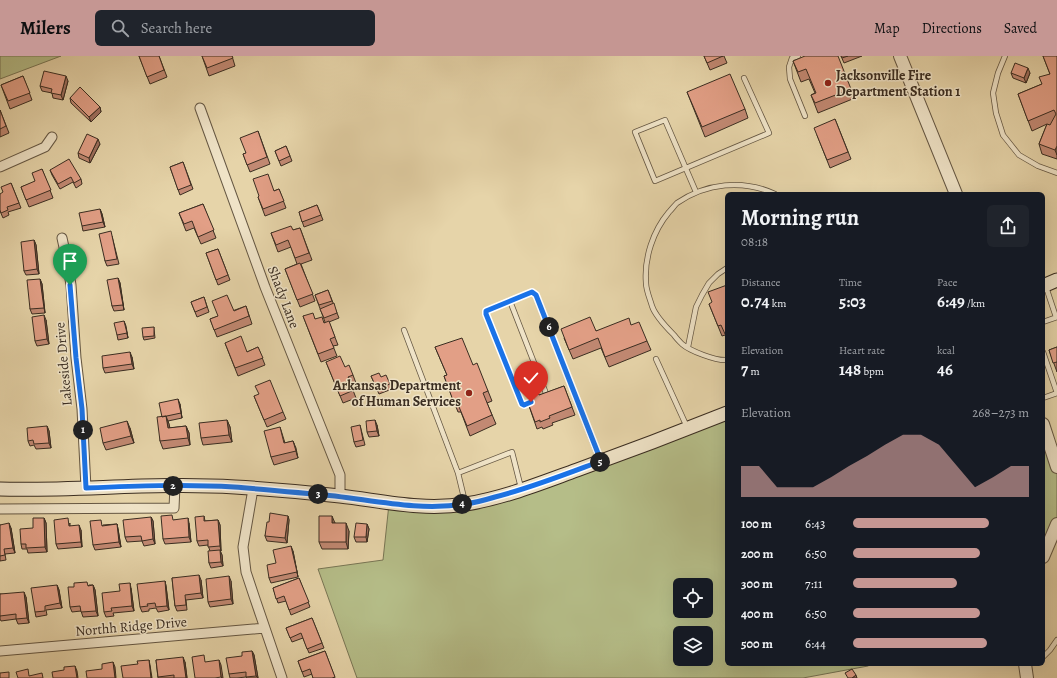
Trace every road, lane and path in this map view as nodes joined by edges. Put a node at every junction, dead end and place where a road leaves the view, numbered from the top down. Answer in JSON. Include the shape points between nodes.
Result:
{"nodes":[{"id":1,"x":798,"y":56,"type":"edge"},
{"id":2,"x":900,"y":56,"type":"edge"},
{"id":3,"x":1005,"y":56,"type":"edge"},
{"id":4,"x":744,"y":78,"type":"dead end"},
{"id":5,"x":200,"y":108,"type":"dead end"},
{"id":6,"x":805,"y":116,"type":"dead end"},
{"id":7,"x":52,"y":136,"type":"dead end"},
{"id":8,"x":0,"y":167,"type":"edge"},
{"id":9,"x":685,"y":168,"type":"junction"},
{"id":10,"x":1057,"y":173,"type":"edge"},
{"id":11,"x":696,"y":192,"type":"junction"},
{"id":12,"x":770,"y":192,"type":"edge"},
{"id":13,"x":955,"y":192,"type":"edge"},
{"id":14,"x":62,"y":238,"type":"dead end"},
{"id":15,"x":725,"y":269,"type":"edge"},
{"id":16,"x":1047,"y":284,"type":"edge"},
{"id":17,"x":510,"y":301,"type":"junction"},
{"id":18,"x":1056,"y":317,"type":"edge"},
{"id":19,"x":1045,"y":321,"type":"edge"},
{"id":20,"x":404,"y":330,"type":"dead end"},
{"id":21,"x":688,"y":347,"type":"junction"},
{"id":22,"x":1045,"y":358,"type":"edge"},
{"id":23,"x":656,"y":359,"type":"dead end"},
{"id":24,"x":725,"y":360,"type":"edge"},
{"id":25,"x":572,"y":387,"type":"junction"},
{"id":26,"x":566,"y":389,"type":"edge"},
{"id":27,"x":1057,"y":393,"type":"edge"},
{"id":28,"x":554,"y":394,"type":"edge"},
{"id":29,"x":547,"y":396,"type":"junction"},
{"id":30,"x":1045,"y":397,"type":"edge"},
{"id":31,"x":540,"y":399,"type":"edge"},
{"id":32,"x":531,"y":402,"type":"edge"},
{"id":33,"x":725,"y":414,"type":"edge"},
{"id":34,"x":688,"y":428,"type":"junction"},
{"id":35,"x":1045,"y":435,"type":"edge"},
{"id":36,"x":1047,"y":446,"type":"edge"},
{"id":37,"x":601,"y":461,"type":"junction"},
{"id":38,"x":1057,"y":467,"type":"edge"},
{"id":39,"x":458,"y":472,"type":"junction"},
{"id":40,"x":175,"y":486,"type":"junction"},
{"id":41,"x":86,"y":488,"type":"junction"},
{"id":42,"x":252,"y":488,"type":"junction"},
{"id":43,"x":0,"y":489,"type":"edge"},
{"id":44,"x":522,"y":490,"type":"junction"},
{"id":45,"x":340,"y":496,"type":"junction"},
{"id":46,"x":466,"y":504,"type":"junction"},
{"id":47,"x":0,"y":509,"type":"edge"},
{"id":48,"x":1057,"y":524,"type":"edge"},
{"id":49,"x":1045,"y":552,"type":"edge"},
{"id":50,"x":265,"y":628,"type":"junction"},
{"id":51,"x":1057,"y":640,"type":"edge"},
{"id":52,"x":0,"y":651,"type":"edge"},
{"id":53,"x":1045,"y":655,"type":"edge"},
{"id":54,"x":282,"y":678,"type":"edge"}],
"edges":[{"from":1,"to":6,"type":"lane","via":[[792,58],[789,67],[790,79]]},
{"from":2,"to":13,"type":"street"},
{"from":3,"to":10,"type":"lane","via":[[993,93],[1003,135],[1019,155]]},
{"from":4,"to":9,"type":"lane","via":[[769,132]]},
{"from":5,"to":45,"type":"street","name":"Shady Lane","via":[[265,287],[340,475]]},
{"from":7,"to":8,"type":"street","via":[[45,147]]},
{"from":9,"to":9,"type":"lane","via":[[665,120],[635,132],[655,181]]},
{"from":9,"to":11,"type":"lane"},
{"from":11,"to":12,"type":"lane","via":[[739,184]]},
{"from":11,"to":21,"type":"lane","via":[[676,204],[664,219],[653,239],[647,260],[646,284],[652,307],[667,328]]},
{"from":14,"to":41,"type":"street","name":"Lakeside Drive","via":[[70,285],[82,409]]},
{"from":15,"to":21,"type":"lane","via":[[709,283],[696,307]]},
{"from":16,"to":18,"type":"lane"},
{"from":17,"to":25,"type":"lane","via":[[532,292],[536,295]]},
{"from":17,"to":29,"type":"lane"},
{"from":17,"to":32,"type":"lane","via":[[486,311],[486,314],[522,404]]},
{"from":18,"to":19,"type":"lane"},
{"from":20,"to":39,"type":"lane"},
{"from":21,"to":24,"type":"lane","via":[[707,356]]},
{"from":22,"to":27,"type":"lane"},
{"from":23,"to":34,"type":"lane"},
{"from":25,"to":26,"type":"lane"},
{"from":25,"to":37,"type":"lane"},
{"from":27,"to":30,"type":"lane"},
{"from":28,"to":29,"type":"lane"},
{"from":29,"to":31,"type":"lane"},
{"from":33,"to":34,"type":"main road"},
{"from":34,"to":37,"type":"main road"},
{"from":35,"to":36,"type":"street"},
{"from":36,"to":38,"type":"street"},
{"from":37,"to":44,"type":"main road"},
{"from":39,"to":44,"type":"lane","via":[[512,452]]},
{"from":39,"to":46,"type":"lane"},
{"from":40,"to":41,"type":"main road"},
{"from":40,"to":42,"type":"main road"},
{"from":40,"to":47,"type":"street","via":[[174,508]]},
{"from":41,"to":43,"type":"main road"},
{"from":42,"to":45,"type":"main road"},
{"from":42,"to":50,"type":"street","via":[[243,547],[246,572]]},
{"from":44,"to":46,"type":"main road"},
{"from":45,"to":46,"type":"main road","via":[[423,507]]},
{"from":48,"to":49,"type":"street"},
{"from":50,"to":52,"type":"street","name":"Northh Ridge Drive"},
{"from":50,"to":54,"type":"street"},
{"from":51,"to":53,"type":"lane"}]}
